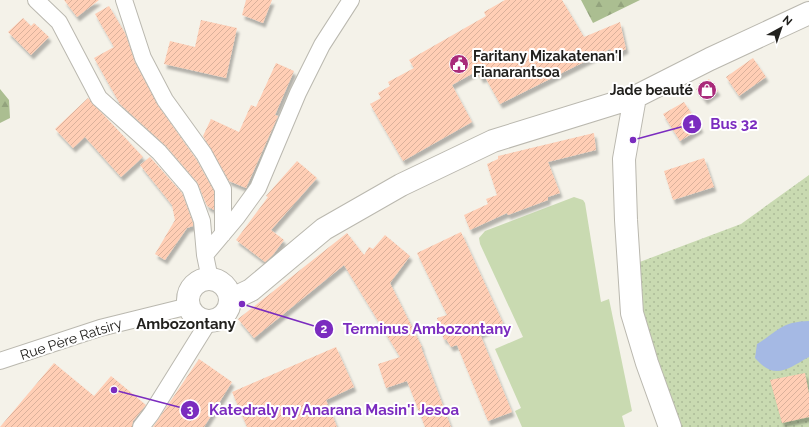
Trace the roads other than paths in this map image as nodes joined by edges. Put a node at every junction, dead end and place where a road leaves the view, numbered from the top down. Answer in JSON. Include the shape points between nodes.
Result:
{"nodes":[{"id":1,"x":36,"y":0,"type":"edge"},
{"id":2,"x":124,"y":0,"type":"edge"},
{"id":3,"x":351,"y":0,"type":"edge"},
{"id":4,"x":809,"y":13,"type":"edge"},
{"id":5,"x":635,"y":97,"type":"junction"},
{"id":6,"x":223,"y":234,"type":"junction"},
{"id":7,"x":205,"y":255,"type":"junction"},
{"id":8,"x":210,"y":279,"type":"junction"},
{"id":9,"x":230,"y":300,"type":"junction"},
{"id":10,"x":189,"y":306,"type":"junction"},
{"id":11,"x":209,"y":321,"type":"junction"},
{"id":12,"x":0,"y":361,"type":"edge"},
{"id":13,"x":141,"y":427,"type":"edge"},
{"id":14,"x":670,"y":427,"type":"edge"}],
"edges":[{"from":1,"to":7,"type":"street","via":[[59,22],[100,98],[160,152],[190,188],[202,221]]},
{"from":2,"to":6,"type":"street","via":[[143,58],[166,100],[204,154],[223,189]]},
{"from":3,"to":6,"type":"street","via":[[322,45],[298,93],[258,188]]},
{"from":4,"to":5,"type":"street"},
{"from":5,"to":9,"type":"street","via":[[493,140],[401,185],[324,229],[251,290]]},
{"from":5,"to":14,"type":"street","via":[[624,159],[632,313],[646,362]]},
{"from":6,"to":7,"type":"street"},
{"from":7,"to":8,"type":"street"},
{"from":8,"to":9,"type":"street","via":[[222,284]]},
{"from":8,"to":10,"type":"street","via":[[200,281],[192,287],[188,296]]},
{"from":9,"to":11,"type":"street","via":[[224,314]]},
{"from":10,"to":11,"type":"street","via":[[194,315]]},
{"from":10,"to":12,"type":"street","name":"Rue Père Ratsiry","via":[[100,328]]},
{"from":11,"to":13,"type":"street"}]}
